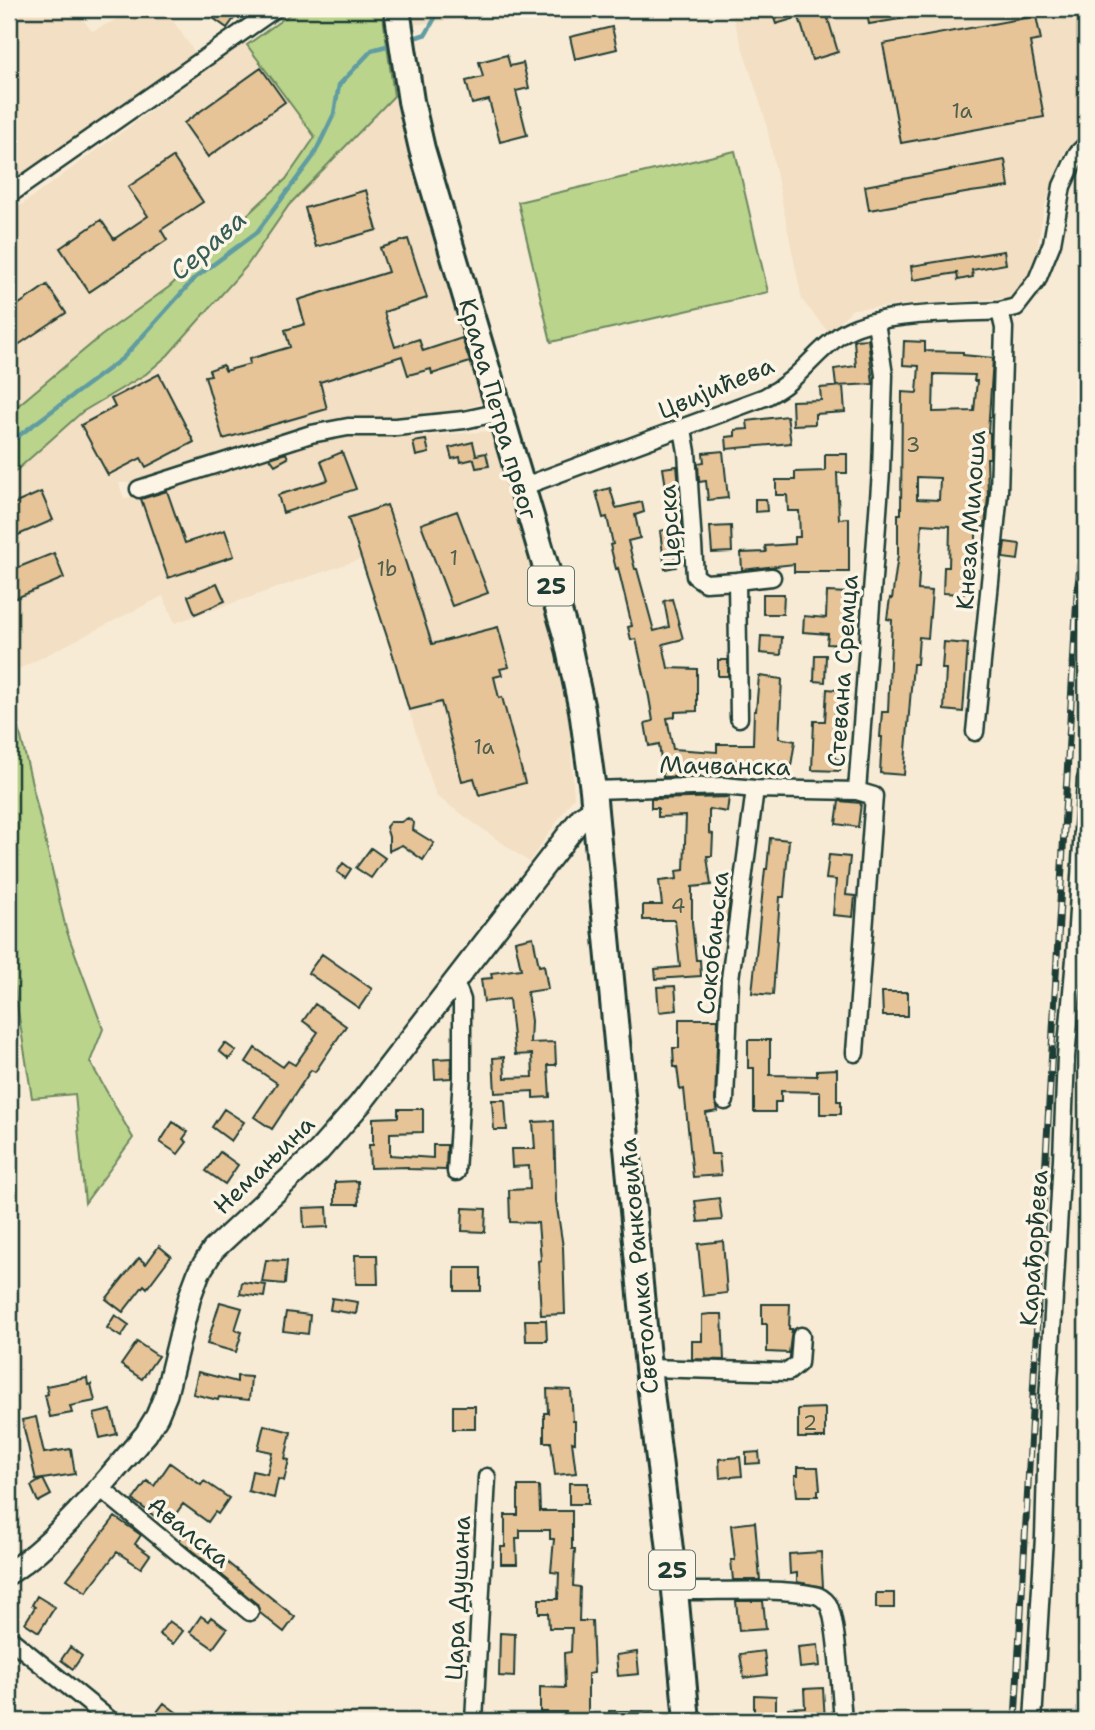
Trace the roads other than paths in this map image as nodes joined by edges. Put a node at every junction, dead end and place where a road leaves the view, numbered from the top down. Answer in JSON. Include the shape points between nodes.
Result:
{"nodes":[{"id":1,"x":275,"y":9,"type":"edge"},
{"id":2,"x":397,"y":9,"type":"edge"},
{"id":3,"x":1086,"y":145,"type":"edge"},
{"id":4,"x":9,"y":195,"type":"edge"},
{"id":5,"x":1000,"y":311,"type":"junction"},
{"id":6,"x":876,"y":322,"type":"junction"},
{"id":7,"x":501,"y":412,"type":"junction"},
{"id":8,"x":683,"y":429,"type":"junction"},
{"id":9,"x":522,"y":487,"type":"junction"},
{"id":10,"x":139,"y":489,"type":"dead end"},
{"id":11,"x":772,"y":577,"type":"dead end"},
{"id":12,"x":737,"y":581,"type":"junction"},
{"id":13,"x":739,"y":718,"type":"dead end"},
{"id":14,"x":975,"y":732,"type":"dead end"},
{"id":15,"x":1086,"y":779,"type":"edge"},
{"id":16,"x":755,"y":789,"type":"junction"},
{"id":17,"x":857,"y":791,"type":"junction"},
{"id":18,"x":594,"y":800,"type":"junction"},
{"id":19,"x":454,"y":985,"type":"junction"},
{"id":20,"x":855,"y":1054,"type":"dead end"},
{"id":21,"x":725,"y":1101,"type":"dead end"},
{"id":22,"x":456,"y":1172,"type":"dead end"},
{"id":23,"x":801,"y":1336,"type":"dead end"},
{"id":24,"x":648,"y":1367,"type":"junction"},
{"id":25,"x":487,"y":1477,"type":"dead end"},
{"id":26,"x":99,"y":1488,"type":"junction"},
{"id":27,"x":9,"y":1573,"type":"edge"},
{"id":28,"x":675,"y":1591,"type":"junction"},
{"id":29,"x":250,"y":1612,"type":"dead end"},
{"id":30,"x":9,"y":1638,"type":"edge"},
{"id":31,"x":111,"y":1721,"type":"edge"},
{"id":32,"x":474,"y":1721,"type":"edge"},
{"id":33,"x":687,"y":1721,"type":"edge"},
{"id":34,"x":843,"y":1721,"type":"edge"},
{"id":35,"x":1033,"y":1721,"type":"edge"}],
"edges":[{"from":1,"to":4,"type":"street"},
{"from":2,"to":7,"type":"main road","name":"Краља Петра првог","number":"25","via":[[422,149]]},
{"from":3,"to":5,"type":"street","via":[[1062,186],[1052,243],[1037,280],[1016,307]]},
{"from":5,"to":6,"type":"street","name":"Цвијићева"},
{"from":5,"to":14,"type":"street","name":"Кнеза Милоша","via":[[1004,328],[999,492]]},
{"from":6,"to":8,"type":"street","name":"Цвијићева","via":[[843,333],[784,388]]},
{"from":6,"to":17,"type":"street","name":"Стевана Сремца","via":[[884,375],[881,472]]},
{"from":7,"to":9,"type":"main road","name":"Краља Петра првог","number":"25"},
{"from":7,"to":10,"type":"street","via":[[311,434]]},
{"from":8,"to":9,"type":"street","name":"Цвијићева"},
{"from":8,"to":12,"type":"street","name":"Церска","via":[[695,576],[705,583]]},
{"from":9,"to":18,"type":"main road","name":"Краља Петра првог","number":"25","via":[[575,671]]},
{"from":11,"to":12,"type":"street","name":"Церска"},
{"from":12,"to":13,"type":"street"},
{"from":15,"to":35,"type":"street","name":"Карађорђева","via":[[1066,1057]]},
{"from":16,"to":17,"type":"street","name":"Мачванска"},
{"from":16,"to":18,"type":"street","name":"Мачванска","via":[[724,786]]},
{"from":16,"to":21,"type":"street","name":"Сокобањска","via":[[730,979]]},
{"from":17,"to":20,"type":"street","name":"Стевана Сремца","via":[[874,796]]},
{"from":18,"to":19,"type":"street","name":"Немањина"},
{"from":18,"to":24,"type":"main road","name":"Светолика Ранковића","number":"25"},
{"from":19,"to":22,"type":"street","via":[[462,1000]]},
{"from":19,"to":26,"type":"street","name":"Немањина","via":[[317,1153],[213,1250],[198,1272],[157,1416]]},
{"from":23,"to":24,"type":"street","via":[[799,1363],[788,1372]]},
{"from":24,"to":28,"type":"main road","name":"Светолика Ранковића","number":"25"},
{"from":25,"to":32,"type":"street","name":"Цара Душана"},
{"from":26,"to":27,"type":"street","name":"Немањина","via":[[41,1549]]},
{"from":26,"to":29,"type":"street","name":"Авалска"},
{"from":28,"to":33,"type":"main road","name":"Светолика Ранковића","number":"25"},
{"from":28,"to":34,"type":"street","via":[[769,1592],[823,1599],[834,1628]]},
{"from":30,"to":31,"type":"street"}]}
